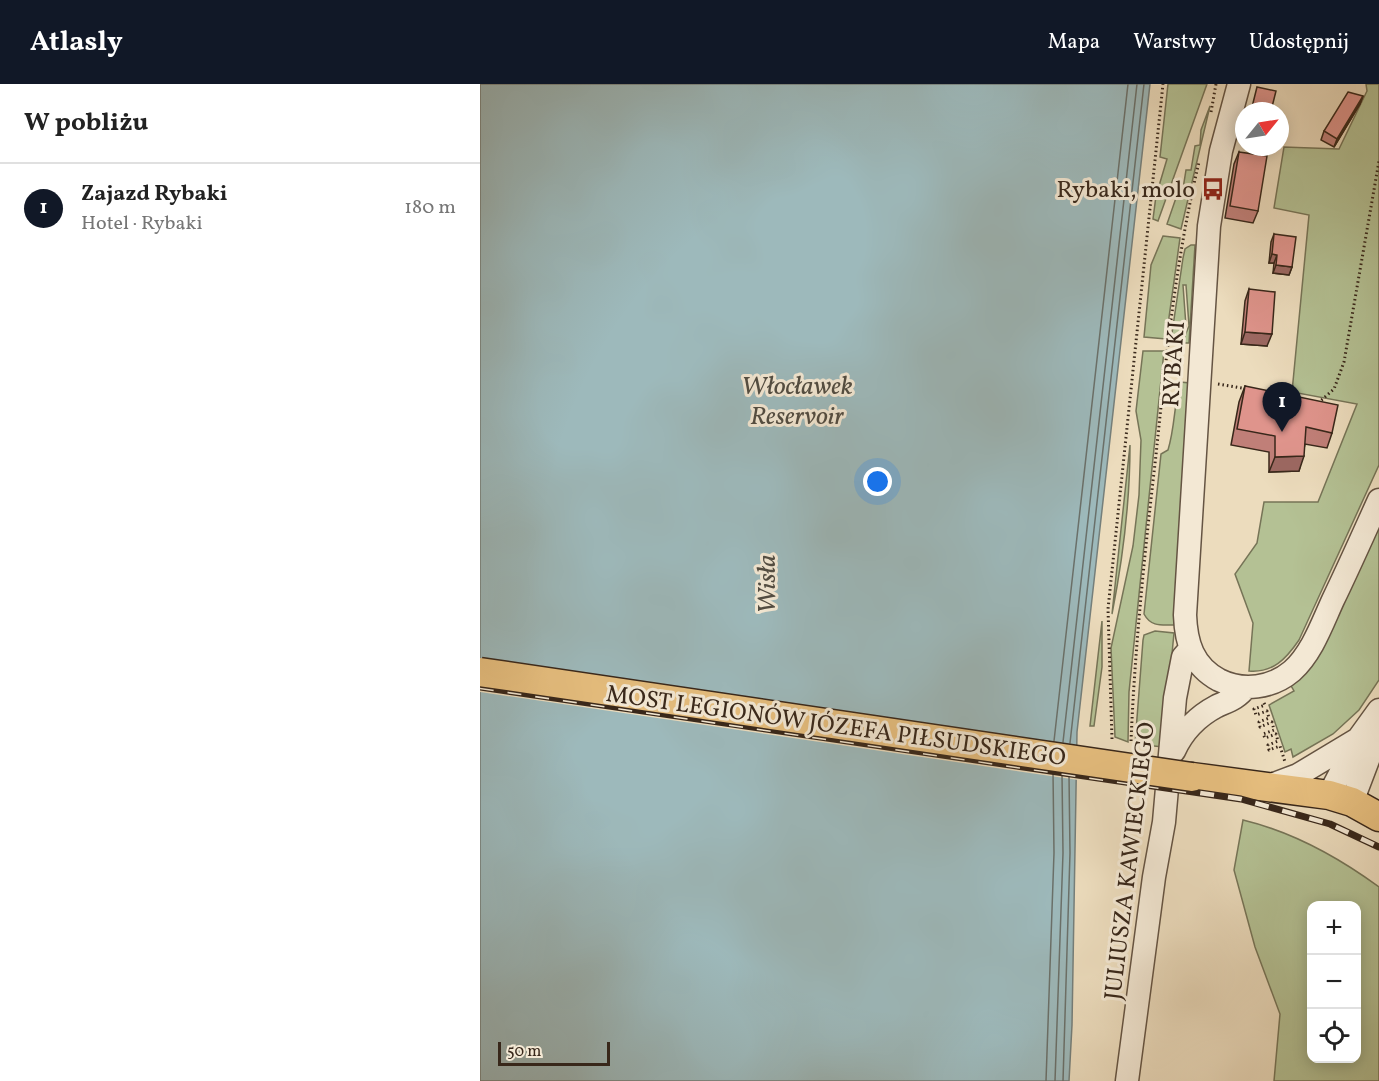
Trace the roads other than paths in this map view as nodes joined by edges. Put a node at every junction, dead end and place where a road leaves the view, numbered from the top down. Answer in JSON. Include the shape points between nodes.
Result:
{"nodes":[{"id":1,"x":1239,"y":84,"type":"edge"},
{"id":2,"x":1379,"y":500,"type":"edge"},
{"id":3,"x":1190,"y":649,"type":"junction"},
{"id":4,"x":480,"y":672,"type":"edge"},
{"id":5,"x":1254,"y":693,"type":"junction"},
{"id":6,"x":1379,"y":711,"type":"edge"},
{"id":7,"x":1370,"y":740,"type":"edge"},
{"id":8,"x":1172,"y":755,"type":"junction"},
{"id":9,"x":1379,"y":774,"type":"edge"},
{"id":10,"x":1262,"y":788,"type":"junction"},
{"id":11,"x":1340,"y":798,"type":"junction"},
{"id":12,"x":1379,"y":817,"type":"edge"},
{"id":13,"x":1127,"y":1081,"type":"edge"}],
"edges":[{"from":1,"to":3,"type":"street","name":"RYBAKI","via":[[1213,189],[1185,604]]},
{"from":2,"to":5,"type":"street","via":[[1301,661]]},
{"from":3,"to":5,"type":"street","via":[[1211,675]]},
{"from":3,"to":8,"type":"street","name":"JULIUSZA KAWIECKIEGO","via":[[1183,657],[1175,698]]},
{"from":4,"to":10,"type":"main road","name":"MOST LEGIONÓW JÓZEFA PIŁSUDSKIEGO","bridge":true},
{"from":5,"to":8,"type":"street","via":[[1237,697],[1194,722]]},
{"from":6,"to":7,"type":"street"},
{"from":7,"to":9,"type":"street"},
{"from":7,"to":10,"type":"street"},
{"from":7,"to":11,"type":"street"},
{"from":8,"to":13,"type":"street","name":"JULIUSZA KAWIECKIEGO"},
{"from":10,"to":11,"type":"main road","name":"MOST LEGIONÓW JÓZEFA PIŁSUDSKIEGO"},
{"from":11,"to":12,"type":"main road"}]}
